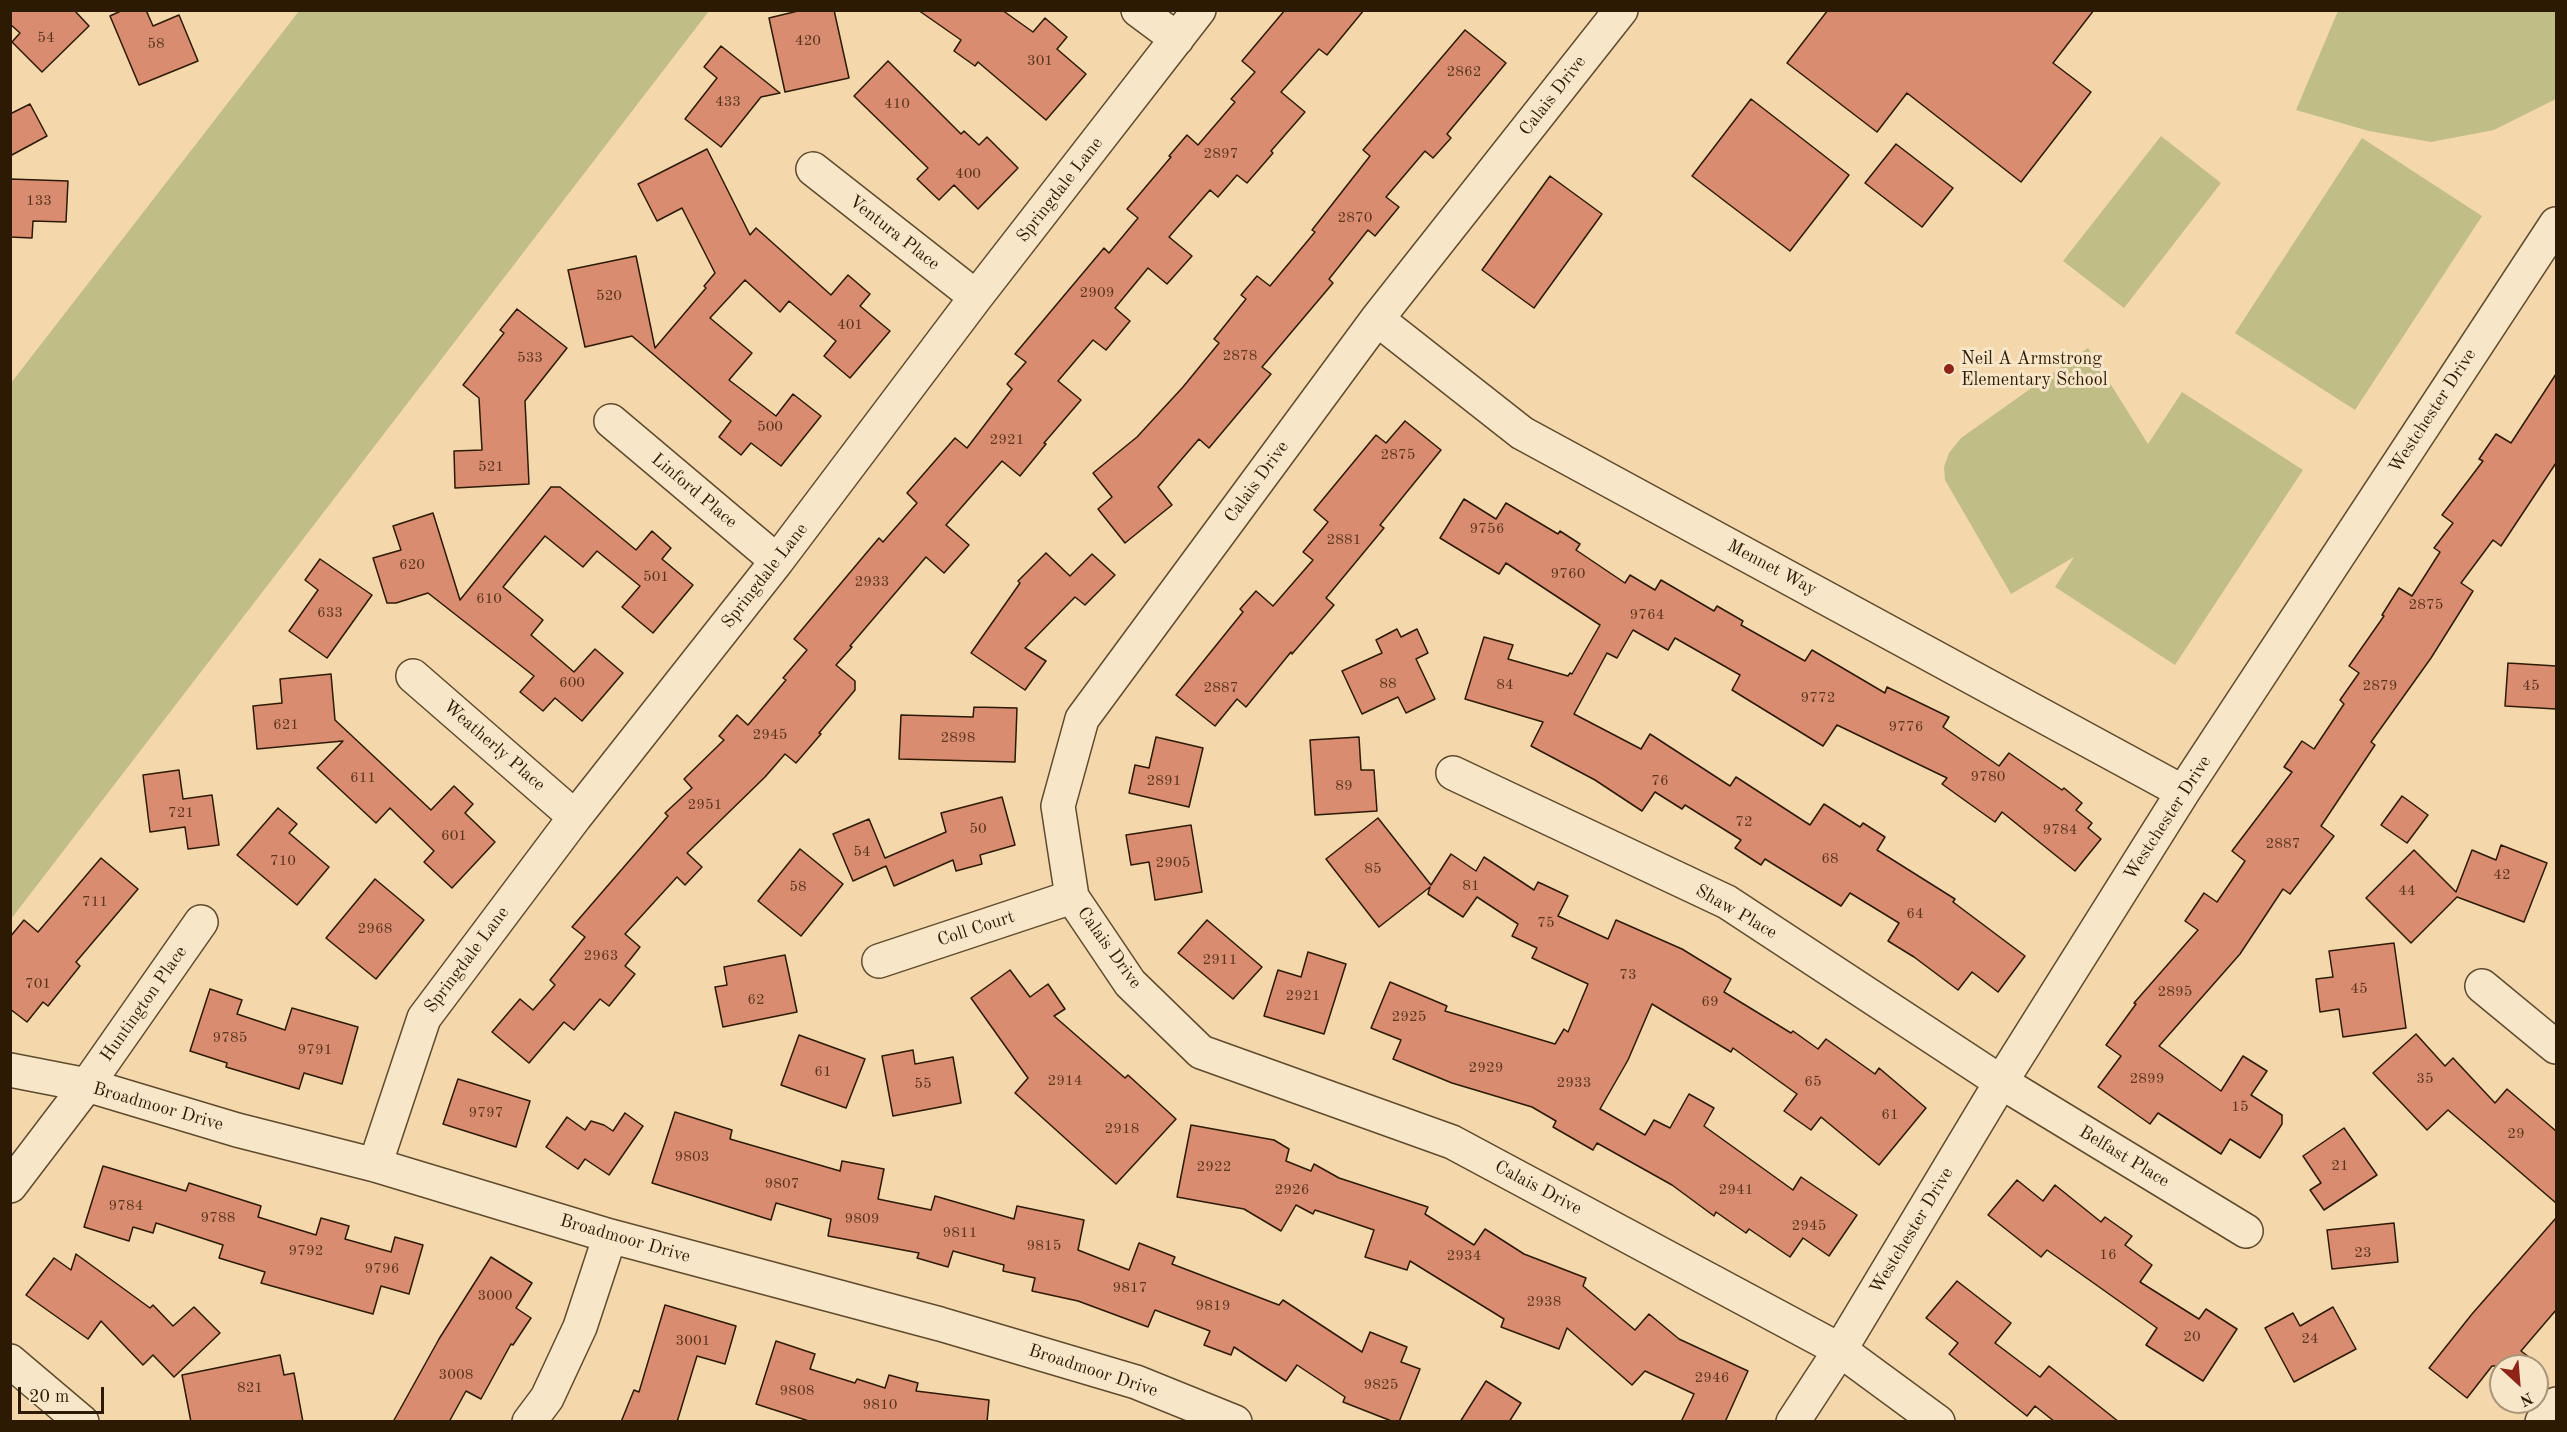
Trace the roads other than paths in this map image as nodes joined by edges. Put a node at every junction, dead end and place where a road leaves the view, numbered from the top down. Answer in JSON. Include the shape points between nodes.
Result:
{"nodes":[{"id":1,"x":1138,"y":10,"type":"edge"},
{"id":2,"x":1199,"y":10,"type":"edge"},
{"id":3,"x":1621,"y":10,"type":"edge"},
{"id":4,"x":1177,"y":39,"type":"junction"},
{"id":5,"x":813,"y":169,"type":"dead end"},
{"id":6,"x":2556,"y":224,"type":"edge"},
{"id":7,"x":976,"y":297,"type":"junction"},
{"id":8,"x":1377,"y":319,"type":"junction"},
{"id":9,"x":611,"y":421,"type":"dead end"},
{"id":10,"x":777,"y":561,"type":"junction"},
{"id":11,"x":413,"y":676,"type":"dead end"},
{"id":12,"x":1453,"y":773,"type":"dead end"},
{"id":13,"x":2183,"y":792,"type":"junction"},
{"id":14,"x":575,"y":817,"type":"junction"},
{"id":15,"x":1072,"y":897,"type":"junction"},
{"id":16,"x":201,"y":922,"type":"dead end"},
{"id":17,"x":879,"y":961,"type":"dead end"},
{"id":18,"x":2482,"y":986,"type":"dead end"},
{"id":19,"x":2556,"y":1047,"type":"edge"},
{"id":20,"x":10,"y":1070,"type":"edge"},
{"id":21,"x":2001,"y":1082,"type":"junction"},
{"id":22,"x":87,"y":1085,"type":"junction"},
{"id":23,"x":375,"y":1165,"type":"junction"},
{"id":24,"x":10,"y":1186,"type":"edge"},
{"id":25,"x":2246,"y":1231,"type":"dead end"},
{"id":26,"x":610,"y":1236,"type":"junction"},
{"id":27,"x":1840,"y":1350,"type":"junction"},
{"id":28,"x":10,"y":1361,"type":"edge"},
{"id":29,"x":2556,"y":1404,"type":"edge"},
{"id":30,"x":82,"y":1422,"type":"edge"},
{"id":31,"x":529,"y":1422,"type":"edge"},
{"id":32,"x":1236,"y":1422,"type":"edge"},
{"id":33,"x":1793,"y":1422,"type":"edge"},
{"id":34,"x":1938,"y":1422,"type":"edge"},
{"id":35,"x":2542,"y":1422,"type":"edge"}],
"edges":[{"from":1,"to":4,"type":"street"},
{"from":2,"to":4,"type":"street","name":"Springdale Lane"},
{"from":3,"to":8,"type":"street","name":"Calais Drive"},
{"from":4,"to":7,"type":"street","name":"Springdale Lane"},
{"from":5,"to":7,"type":"street","name":"Ventura Place"},
{"from":6,"to":13,"type":"street","name":"Westchester Drive"},
{"from":7,"to":10,"type":"street","name":"Springdale Lane"},
{"from":8,"to":13,"type":"street","name":"Mennet Way","via":[[1522,433]]},
{"from":8,"to":15,"type":"street","name":"Calais Drive","via":[[1082,719],[1058,806]]},
{"from":9,"to":10,"type":"street","name":"Linford Place"},
{"from":10,"to":14,"type":"street","name":"Springdale Lane"},
{"from":11,"to":14,"type":"street","name":"Weatherly Place"},
{"from":12,"to":21,"type":"street","name":"Shaw Place","via":[[1726,902]]},
{"from":13,"to":21,"type":"street","name":"Westchester Drive"},
{"from":14,"to":23,"type":"street","name":"Springdale Lane","via":[[424,1018]]},
{"from":15,"to":17,"type":"street","name":"Coll Court"},
{"from":15,"to":27,"type":"street","name":"Calais Drive","via":[[1130,983],[1201,1052],[1452,1143]]},
{"from":16,"to":22,"type":"street","name":"Huntington Place"},
{"from":18,"to":19,"type":"street"},
{"from":20,"to":22,"type":"street","name":"Broadmoor Drive"},
{"from":21,"to":25,"type":"street","name":"Belfast Place"},
{"from":21,"to":27,"type":"street","name":"Westchester Drive"},
{"from":22,"to":23,"type":"street","name":"Broadmoor Drive","via":[[237,1130]]},
{"from":22,"to":24,"type":"street","name":"Huntington Place"},
{"from":23,"to":26,"type":"street","name":"Broadmoor Drive"},
{"from":26,"to":31,"type":"street","via":[[580,1327],[548,1398]]},
{"from":26,"to":32,"type":"street","name":"Broadmoor Drive","via":[[940,1324],[1125,1379]]},
{"from":27,"to":33,"type":"street","name":"Westchester Drive"},
{"from":27,"to":34,"type":"street","name":"Calais Drive"},
{"from":28,"to":30,"type":"street"},
{"from":29,"to":35,"type":"street"}]}
